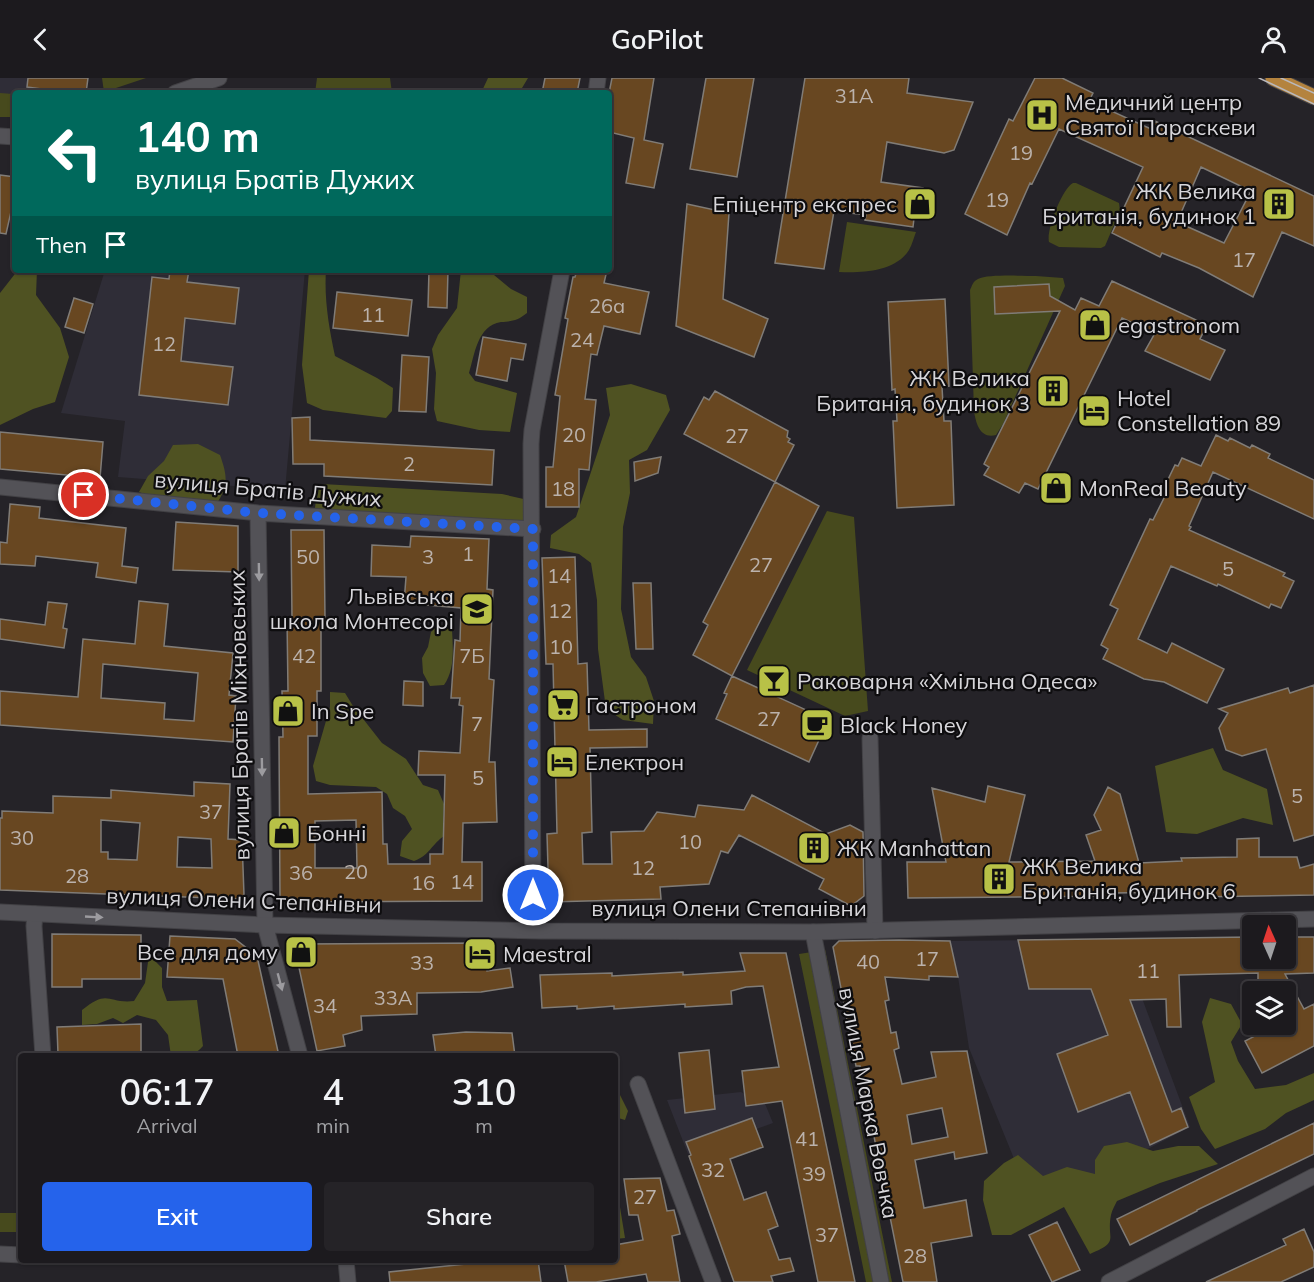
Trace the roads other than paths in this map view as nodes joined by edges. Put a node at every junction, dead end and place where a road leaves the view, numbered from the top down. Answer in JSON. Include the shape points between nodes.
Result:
{"nodes":[{"id":1,"x":219,"y":78,"type":"edge"},
{"id":2,"x":1273,"y":78,"type":"edge"},
{"id":3,"x":184,"y":90,"type":"edge"},
{"id":4,"x":1314,"y":97,"type":"edge"},
{"id":5,"x":561,"y":273,"type":"edge"},
{"id":6,"x":0,"y":487,"type":"edge"},
{"id":7,"x":258,"y":513,"type":"junction"},
{"id":8,"x":533,"y":529,"type":"junction"},
{"id":9,"x":870,"y":738,"type":"dead end"},
{"id":10,"x":0,"y":912,"type":"edge"},
{"id":11,"x":35,"y":914,"type":"junction"},
{"id":12,"x":1314,"y":919,"type":"edge"},
{"id":13,"x":265,"y":925,"type":"junction"},
{"id":14,"x":533,"y":931,"type":"junction"},
{"id":15,"x":875,"y":931,"type":"junction"},
{"id":16,"x":813,"y":932,"type":"junction"},
{"id":17,"x":43,"y":1053,"type":"edge"},
{"id":18,"x":299,"y":1053,"type":"edge"},
{"id":19,"x":638,"y":1084,"type":"dead end"},
{"id":20,"x":1313,"y":1178,"type":"edge"},
{"id":21,"x":0,"y":1254,"type":"edge"},
{"id":22,"x":18,"y":1255,"type":"edge"},
{"id":23,"x":346,"y":1263,"type":"edge"},
{"id":24,"x":348,"y":1282,"type":"edge"},
{"id":25,"x":713,"y":1282,"type":"edge"},
{"id":26,"x":881,"y":1282,"type":"edge"},
{"id":27,"x":1109,"y":1282,"type":"edge"}],
"edges":[{"from":1,"to":3,"type":"street"},
{"from":2,"to":4,"type":"main road"},
{"from":5,"to":8,"type":"street","via":[[532,430]]},
{"from":6,"to":7,"type":"street","name":"вулиця Братів Дужих"},
{"from":7,"to":8,"type":"street","name":"вулиця Братів Дужих"},
{"from":7,"to":13,"type":"street","name":"вулиця Братів Міхновських","one_way":true},
{"from":8,"to":14,"type":"street"},
{"from":9,"to":15,"type":"street"},
{"from":10,"to":11,"type":"street","name":"вулиця Олени Степанівни"},
{"from":11,"to":13,"type":"street","name":"вулиця Олени Степанівни","one_way":true},
{"from":11,"to":17,"type":"street"},
{"from":12,"to":15,"type":"street","name":"вулиця Олени Степанівни"},
{"from":13,"to":14,"type":"street","name":"вулиця Олени Степанівни"},
{"from":13,"to":18,"type":"street","name":"вулиця Братів Міхновських","one_way":true},
{"from":14,"to":16,"type":"street","name":"вулиця Олени Степанівни"},
{"from":15,"to":16,"type":"street","name":"вулиця Олени Степанівни"},
{"from":16,"to":26,"type":"street","name":"вулиця Марка Вовчка"},
{"from":19,"to":25,"type":"street"},
{"from":20,"to":27,"type":"street"},
{"from":21,"to":22,"type":"street"},
{"from":23,"to":24,"type":"street"}]}
